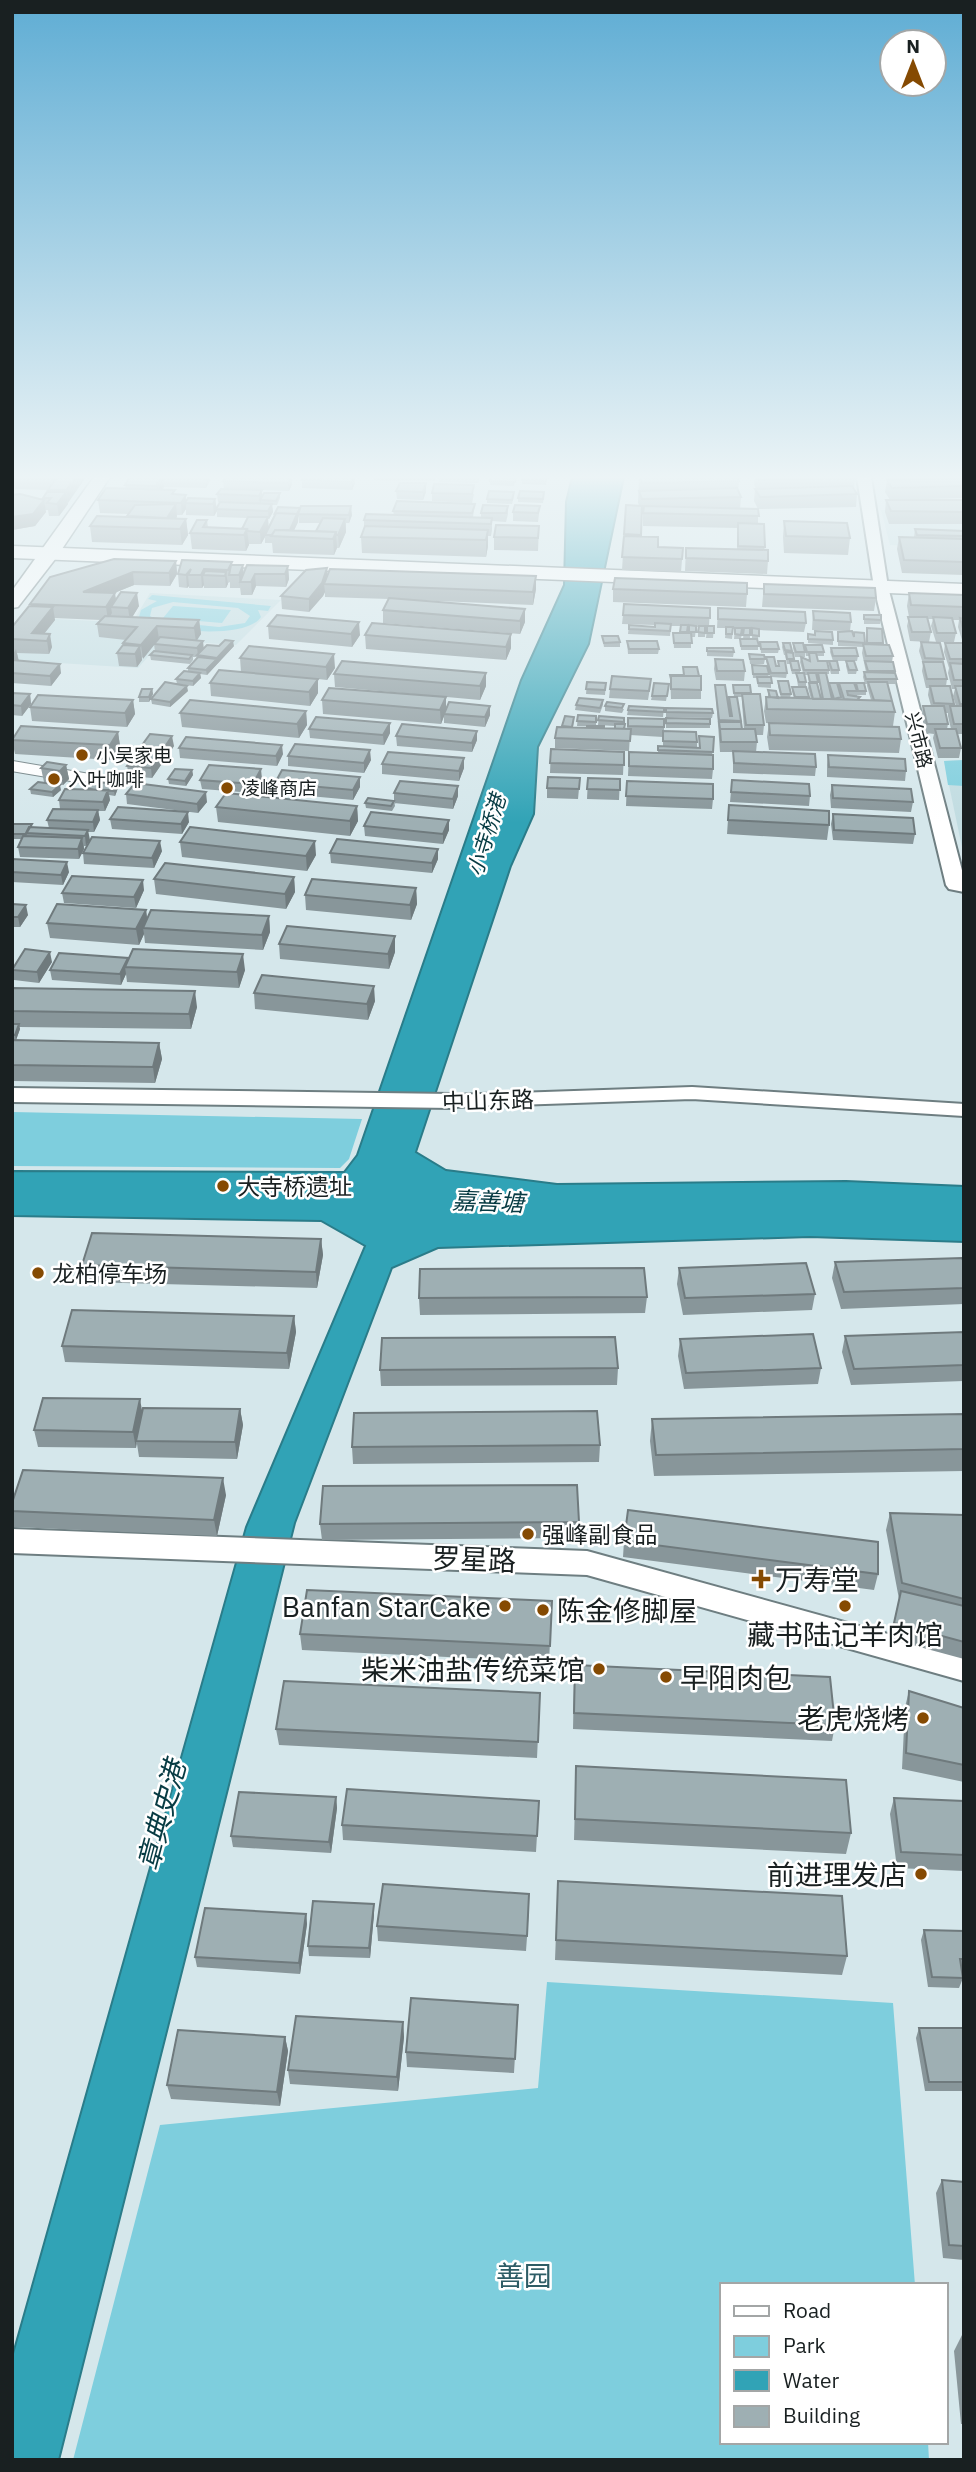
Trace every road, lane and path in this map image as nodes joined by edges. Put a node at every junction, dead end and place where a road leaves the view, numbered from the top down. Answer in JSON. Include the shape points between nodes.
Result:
{"nodes":[{"id":1,"x":883,"y":592,"type":"edge"},
{"id":2,"x":910,"y":592,"type":"edge"},
{"id":3,"x":964,"y":597,"type":"edge"},
{"id":4,"x":12,"y":766,"type":"edge"},
{"id":5,"x":113,"y":783,"type":"edge"},
{"id":6,"x":964,"y":886,"type":"edge"},
{"id":7,"x":12,"y":1095,"type":"edge"},
{"id":8,"x":452,"y":1101,"type":"joint"},
{"id":9,"x":964,"y":1110,"type":"edge"},
{"id":10,"x":12,"y":1541,"type":"edge"},
{"id":11,"x":964,"y":1668,"type":"edge"}],
"edges":[{"from":1,"to":6,"type":"street","name":"兴市路","via":[[956,885]]},
{"from":2,"to":3,"type":"main road"},
{"from":4,"to":5,"type":"lane"},
{"from":7,"to":8,"type":"street","name":"中山东路"},
{"from":8,"to":9,"type":"lane","name":"中山东路","via":[[692,1093]]},
{"from":10,"to":11,"type":"street","name":"罗星路","via":[[587,1563]]}]}
